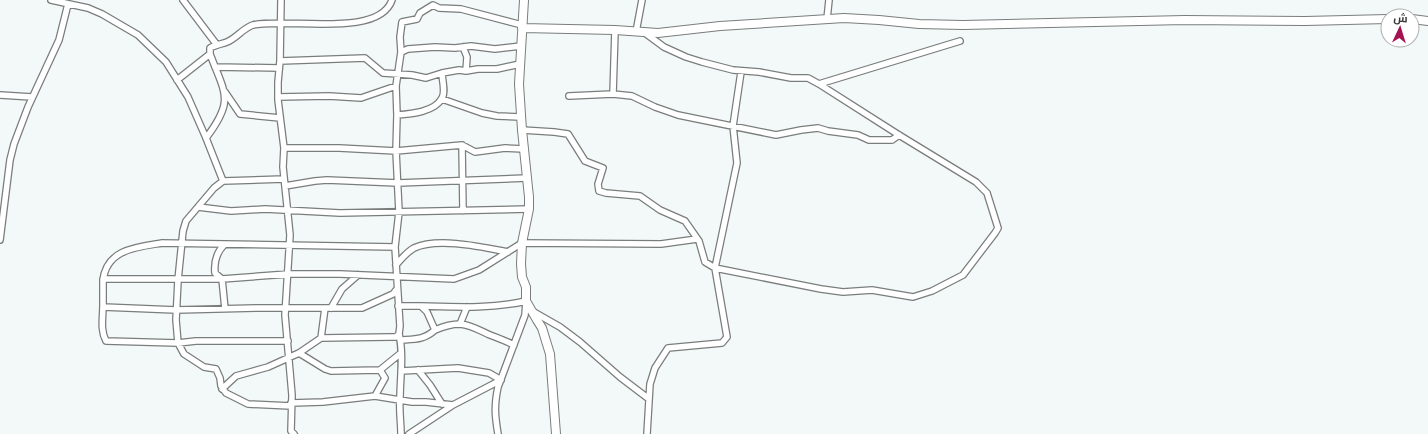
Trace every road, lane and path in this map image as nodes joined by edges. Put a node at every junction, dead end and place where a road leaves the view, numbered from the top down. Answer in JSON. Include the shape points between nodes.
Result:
{"nodes":[{"id":1,"x":51,"y":0,"type":"edge"},
{"id":2,"x":183,"y":0,"type":"edge"},
{"id":3,"x":281,"y":0,"type":"edge"},
{"id":4,"x":392,"y":0,"type":"edge"},
{"id":5,"x":524,"y":0,"type":"edge"},
{"id":6,"x":642,"y":0,"type":"edge"},
{"id":7,"x":829,"y":0,"type":"edge"},
{"id":8,"x":68,"y":4,"type":"junction"},
{"id":9,"x":827,"y":19,"type":"junction"},
{"id":10,"x":1380,"y":19,"type":"edge"},
{"id":11,"x":281,"y":24,"type":"junction"},
{"id":12,"x":522,"y":27,"type":"junction"},
{"id":13,"x":615,"y":30,"type":"junction"},
{"id":14,"x":640,"y":32,"type":"junction"},
{"id":15,"x":960,"y":41,"type":"dead end"},
{"id":16,"x":217,"y":45,"type":"junction"},
{"id":17,"x":521,"y":46,"type":"junction"},
{"id":18,"x":463,"y":47,"type":"junction"},
{"id":19,"x":401,"y":52,"type":"junction"},
{"id":20,"x":210,"y":54,"type":"junction"},
{"id":21,"x":280,"y":61,"type":"junction"},
{"id":22,"x":520,"y":64,"type":"junction"},
{"id":23,"x":215,"y":67,"type":"junction"},
{"id":24,"x":279,"y":68,"type":"junction"},
{"id":25,"x":466,"y":71,"type":"junction"},
{"id":26,"x":742,"y":72,"type":"junction"},
{"id":27,"x":442,"y":73,"type":"junction"},
{"id":28,"x":398,"y":74,"type":"junction"},
{"id":29,"x":177,"y":80,"type":"junction"},
{"id":30,"x":819,"y":84,"type":"junction"},
{"id":31,"x":396,"y":86,"type":"junction"},
{"id":32,"x":224,"y":91,"type":"junction"},
{"id":33,"x":613,"y":94,"type":"junction"},
{"id":34,"x":0,"y":95,"type":"edge"},
{"id":35,"x":569,"y":96,"type":"dead end"},
{"id":36,"x":278,"y":97,"type":"junction"},
{"id":37,"x":32,"y":98,"type":"junction"},
{"id":38,"x":442,"y":99,"type":"junction"},
{"id":39,"x":397,"y":115,"type":"junction"},
{"id":40,"x":521,"y":117,"type":"junction"},
{"id":41,"x":280,"y":118,"type":"junction"},
{"id":42,"x":733,"y":126,"type":"junction"},
{"id":43,"x":522,"y":130,"type":"junction"},
{"id":44,"x":898,"y":135,"type":"junction"},
{"id":45,"x":206,"y":138,"type":"junction"},
{"id":46,"x":462,"y":145,"type":"junction"},
{"id":47,"x":284,"y":148,"type":"junction"},
{"id":48,"x":524,"y":149,"type":"junction"},
{"id":49,"x":396,"y":151,"type":"junction"},
{"id":50,"x":527,"y":178,"type":"junction"},
{"id":51,"x":284,"y":179,"type":"junction"},
{"id":52,"x":223,"y":182,"type":"junction"},
{"id":53,"x":463,"y":182,"type":"junction"},
{"id":54,"x":398,"y":183,"type":"junction"},
{"id":55,"x":285,"y":186,"type":"junction"},
{"id":56,"x":198,"y":207,"type":"junction"},
{"id":57,"x":529,"y":209,"type":"junction"},
{"id":58,"x":288,"y":210,"type":"junction"},
{"id":59,"x":464,"y":211,"type":"junction"},
{"id":60,"x":400,"y":212,"type":"junction"},
{"id":61,"x":697,"y":239,"type":"junction"},
{"id":62,"x":0,"y":240,"type":"edge"},
{"id":63,"x":182,"y":242,"type":"junction"},
{"id":64,"x":522,"y":243,"type":"junction"},
{"id":65,"x":290,"y":244,"type":"junction"},
{"id":66,"x":224,"y":245,"type":"junction"},
{"id":67,"x":395,"y":247,"type":"junction"},
{"id":68,"x":508,"y":252,"type":"junction"},
{"id":69,"x":396,"y":264,"type":"junction"},
{"id":70,"x":715,"y":268,"type":"junction"},
{"id":71,"x":288,"y":274,"type":"junction"},
{"id":72,"x":358,"y":275,"type":"junction"},
{"id":73,"x":397,"y":277,"type":"junction"},
{"id":74,"x":103,"y":279,"type":"junction"},
{"id":75,"x":178,"y":280,"type":"junction"},
{"id":76,"x":222,"y":280,"type":"junction"},
{"id":77,"x":397,"y":289,"type":"junction"},
{"id":78,"x":526,"y":301,"type":"junction"},
{"id":79,"x":103,"y":306,"type":"junction"},
{"id":80,"x":398,"y":306,"type":"junction"},
{"id":81,"x":421,"y":306,"type":"junction"},
{"id":82,"x":467,"y":307,"type":"junction"},
{"id":83,"x":286,"y":308,"type":"junction"},
{"id":84,"x":328,"y":308,"type":"junction"},
{"id":85,"x":225,"y":309,"type":"junction"},
{"id":86,"x":176,"y":310,"type":"junction"},
{"id":87,"x":530,"y":310,"type":"junction"},
{"id":88,"x":460,"y":324,"type":"junction"},
{"id":89,"x":435,"y":330,"type":"junction"},
{"id":90,"x":399,"y":337,"type":"junction"},
{"id":91,"x":321,"y":338,"type":"junction"},
{"id":92,"x":288,"y":341,"type":"junction"},
{"id":93,"x":178,"y":342,"type":"junction"},
{"id":94,"x":514,"y":345,"type":"junction"},
{"id":95,"x":299,"y":352,"type":"junction"},
{"id":96,"x":401,"y":353,"type":"junction"},
{"id":97,"x":290,"y":357,"type":"junction"},
{"id":98,"x":380,"y":370,"type":"junction"},
{"id":99,"x":418,"y":370,"type":"junction"},
{"id":100,"x":401,"y":371,"type":"junction"},
{"id":101,"x":501,"y":380,"type":"junction"},
{"id":102,"x":222,"y":390,"type":"junction"},
{"id":103,"x":375,"y":396,"type":"junction"},
{"id":104,"x":400,"y":399,"type":"junction"},
{"id":105,"x":649,"y":399,"type":"junction"},
{"id":106,"x":291,"y":404,"type":"junction"},
{"id":107,"x":442,"y":404,"type":"junction"},
{"id":108,"x":453,"y":405,"type":"junction"},
{"id":109,"x":294,"y":434,"type":"edge"},
{"id":110,"x":401,"y":434,"type":"edge"},
{"id":111,"x":409,"y":434,"type":"edge"},
{"id":112,"x":498,"y":434,"type":"edge"},
{"id":113,"x":556,"y":434,"type":"edge"},
{"id":114,"x":647,"y":434,"type":"edge"}],
"edges":[{"from":1,"to":8,"type":"street"},
{"from":2,"to":16,"type":"street"},
{"from":3,"to":11,"type":"street"},
{"from":4,"to":11,"type":"street","via":[[390,7],[377,17],[362,21],[342,24]]},
{"from":5,"to":12,"type":"main road"},
{"from":6,"to":14,"type":"street"},
{"from":7,"to":9,"type":"street"},
{"from":8,"to":29,"type":"street","via":[[88,8],[138,35],[166,62]]},
{"from":8,"to":37,"type":"street","via":[[59,40]]},
{"from":9,"to":10,"type":"main road","via":[[963,25]]},
{"from":9,"to":14,"type":"main road","via":[[658,33]]},
{"from":11,"to":16,"type":"street","via":[[251,26],[227,42]]},
{"from":11,"to":21,"type":"street"},
{"from":12,"to":13,"type":"main road"},
{"from":12,"to":17,"type":"main road"},
{"from":12,"to":19,"type":"street","via":[[461,9],[433,6],[420,13],[417,19],[402,22]]},
{"from":13,"to":14,"type":"main road"},
{"from":13,"to":33,"type":"street"},
{"from":14,"to":26,"type":"street","via":[[686,57]]},
{"from":15,"to":30,"type":"street"},
{"from":16,"to":20,"type":"street","via":[[210,48]]},
{"from":17,"to":18,"type":"street","via":[[495,49]]},
{"from":17,"to":22,"type":"main road"},
{"from":18,"to":19,"type":"street","via":[[435,47]]},
{"from":18,"to":25,"type":"street","via":[[467,57]]},
{"from":19,"to":28,"type":"street"},
{"from":20,"to":23,"type":"street"},
{"from":20,"to":29,"type":"street"},
{"from":21,"to":24,"type":"street"},
{"from":21,"to":28,"type":"street","via":[[365,58],[383,73]]},
{"from":22,"to":25,"type":"street","via":[[497,69],[478,68]]},
{"from":22,"to":40,"type":"main road"},
{"from":23,"to":24,"type":"street"},
{"from":23,"to":32,"type":"street"},
{"from":24,"to":36,"type":"street"},
{"from":25,"to":27,"type":"street"},
{"from":26,"to":30,"type":"street","via":[[808,78]]},
{"from":26,"to":42,"type":"street"},
{"from":27,"to":28,"type":"street","via":[[426,78]]},
{"from":27,"to":38,"type":"street"},
{"from":28,"to":31,"type":"street"},
{"from":29,"to":45,"type":"street","via":[[188,97]]},
{"from":30,"to":44,"type":"street"},
{"from":31,"to":36,"type":"street","via":[[361,98]]},
{"from":31,"to":39,"type":"street"},
{"from":32,"to":41,"type":"street","via":[[240,114]]},
{"from":32,"to":45,"type":"street","via":[[222,114]]},
{"from":33,"to":35,"type":"street"},
{"from":33,"to":42,"type":"street","via":[[632,96],[678,115]]},
{"from":34,"to":37,"type":"street"},
{"from":36,"to":41,"type":"street"},
{"from":37,"to":62,"type":"street","via":[[10,160]]},
{"from":38,"to":39,"type":"street","via":[[421,112]]},
{"from":38,"to":40,"type":"street","via":[[490,115]]},
{"from":39,"to":49,"type":"street"},
{"from":40,"to":43,"type":"main road"},
{"from":41,"to":47,"type":"street"},
{"from":42,"to":44,"type":"street","via":[[776,135],[818,128],[858,135],[869,140],[892,140]]},
{"from":42,"to":70,"type":"street","via":[[737,163]]},
{"from":43,"to":48,"type":"main road"},
{"from":43,"to":61,"type":"street","via":[[568,134],[585,161],[602,168],[599,191],[640,196],[660,210],[685,221]]},
{"from":44,"to":70,"type":"street","via":[[976,182],[987,193],[998,228],[963,275],[932,291],[913,297],[872,290],[821,290]]},
{"from":45,"to":52,"type":"street"},
{"from":46,"to":48,"type":"street","via":[[475,152],[505,148]]},
{"from":46,"to":49,"type":"street"},
{"from":46,"to":53,"type":"street"},
{"from":47,"to":49,"type":"street"},
{"from":47,"to":51,"type":"street"},
{"from":48,"to":50,"type":"main road"},
{"from":49,"to":54,"type":"street"},
{"from":50,"to":53,"type":"street"},
{"from":50,"to":57,"type":"main road"},
{"from":51,"to":52,"type":"street"},
{"from":51,"to":55,"type":"street"},
{"from":52,"to":56,"type":"street","via":[[214,188]]},
{"from":53,"to":54,"type":"street"},
{"from":53,"to":59,"type":"street"},
{"from":54,"to":55,"type":"street","via":[[327,180]]},
{"from":54,"to":60,"type":"street"},
{"from":55,"to":58,"type":"street"},
{"from":56,"to":58,"type":"street","via":[[231,211]]},
{"from":56,"to":63,"type":"street","via":[[186,221]]},
{"from":57,"to":59,"type":"street"},
{"from":57,"to":64,"type":"main road"},
{"from":58,"to":60,"type":"street","via":[[340,213]]},
{"from":58,"to":65,"type":"street"},
{"from":59,"to":60,"type":"street"},
{"from":60,"to":67,"type":"street"},
{"from":61,"to":64,"type":"street","via":[[661,244]]},
{"from":61,"to":70,"type":"street","via":[[705,262]]},
{"from":63,"to":66,"type":"street"},
{"from":63,"to":74,"type":"street","via":[[130,248],[115,256]]},
{"from":63,"to":75,"type":"street"},
{"from":64,"to":68,"type":"street"},
{"from":64,"to":78,"type":"main road","via":[[521,264]]},
{"from":65,"to":66,"type":"street"},
{"from":65,"to":67,"type":"street"},
{"from":65,"to":71,"type":"street"},
{"from":66,"to":76,"type":"street","via":[[218,251],[214,264],[215,273]]},
{"from":67,"to":69,"type":"street"},
{"from":68,"to":69,"type":"street","via":[[474,245],[430,244],[414,248]]},
{"from":68,"to":73,"type":"street","via":[[479,270],[454,279]]},
{"from":69,"to":73,"type":"street"},
{"from":70,"to":105,"type":"street","via":[[727,337],[722,343],[668,348],[655,368]]},
{"from":71,"to":72,"type":"street"},
{"from":71,"to":76,"type":"street"},
{"from":71,"to":83,"type":"street"},
{"from":72,"to":73,"type":"street"},
{"from":72,"to":84,"type":"street","via":[[342,289]]},
{"from":73,"to":77,"type":"street"},
{"from":74,"to":75,"type":"street"},
{"from":74,"to":79,"type":"street"},
{"from":75,"to":76,"type":"street"},
{"from":75,"to":86,"type":"street"},
{"from":76,"to":85,"type":"street"},
{"from":77,"to":80,"type":"street"},
{"from":77,"to":84,"type":"street","via":[[393,294],[362,308]]},
{"from":78,"to":82,"type":"street","via":[[507,305]]},
{"from":78,"to":87,"type":"main road"},
{"from":78,"to":94,"type":"street","via":[[525,315]]},
{"from":79,"to":86,"type":"street"},
{"from":79,"to":93,"type":"street","via":[[102,328],[106,341]]},
{"from":80,"to":81,"type":"street"},
{"from":80,"to":90,"type":"street"},
{"from":81,"to":82,"type":"street"},
{"from":81,"to":89,"type":"street","via":[[427,312]]},
{"from":82,"to":88,"type":"street"},
{"from":83,"to":84,"type":"street"},
{"from":83,"to":85,"type":"street"},
{"from":83,"to":92,"type":"street"},
{"from":84,"to":91,"type":"street"},
{"from":85,"to":86,"type":"street"},
{"from":86,"to":93,"type":"street"},
{"from":87,"to":105,"type":"street","via":[[560,327]]},
{"from":87,"to":113,"type":"main road","via":[[542,328],[550,354]]},
{"from":88,"to":89,"type":"street"},
{"from":88,"to":94,"type":"street","via":[[483,330]]},
{"from":89,"to":90,"type":"street","via":[[420,339]]},
{"from":90,"to":91,"type":"street"},
{"from":90,"to":96,"type":"street"},
{"from":91,"to":95,"type":"street"},
{"from":92,"to":93,"type":"street"},
{"from":92,"to":97,"type":"street"},
{"from":93,"to":102,"type":"street","via":[[184,354],[204,367],[216,369]]},
{"from":94,"to":101,"type":"street"},
{"from":95,"to":97,"type":"street"},
{"from":95,"to":98,"type":"street","via":[[331,371]]},
{"from":96,"to":98,"type":"street"},
{"from":96,"to":100,"type":"street"},
{"from":97,"to":102,"type":"street","via":[[268,368],[236,376]]},
{"from":97,"to":106,"type":"street"},
{"from":98,"to":103,"type":"street","via":[[385,378]]},
{"from":99,"to":100,"type":"street"},
{"from":99,"to":101,"type":"street","via":[[458,368],[489,373]]},
{"from":99,"to":107,"type":"street"},
{"from":100,"to":104,"type":"street"},
{"from":101,"to":108,"type":"street"},
{"from":101,"to":112,"type":"street","via":[[494,411]]},
{"from":102,"to":106,"type":"street","via":[[248,404]]},
{"from":103,"to":104,"type":"street"},
{"from":103,"to":106,"type":"street"},
{"from":104,"to":107,"type":"street"},
{"from":104,"to":110,"type":"street"},
{"from":105,"to":114,"type":"street"},
{"from":106,"to":109,"type":"street"},
{"from":107,"to":108,"type":"street"},
{"from":108,"to":111,"type":"street"}]}
